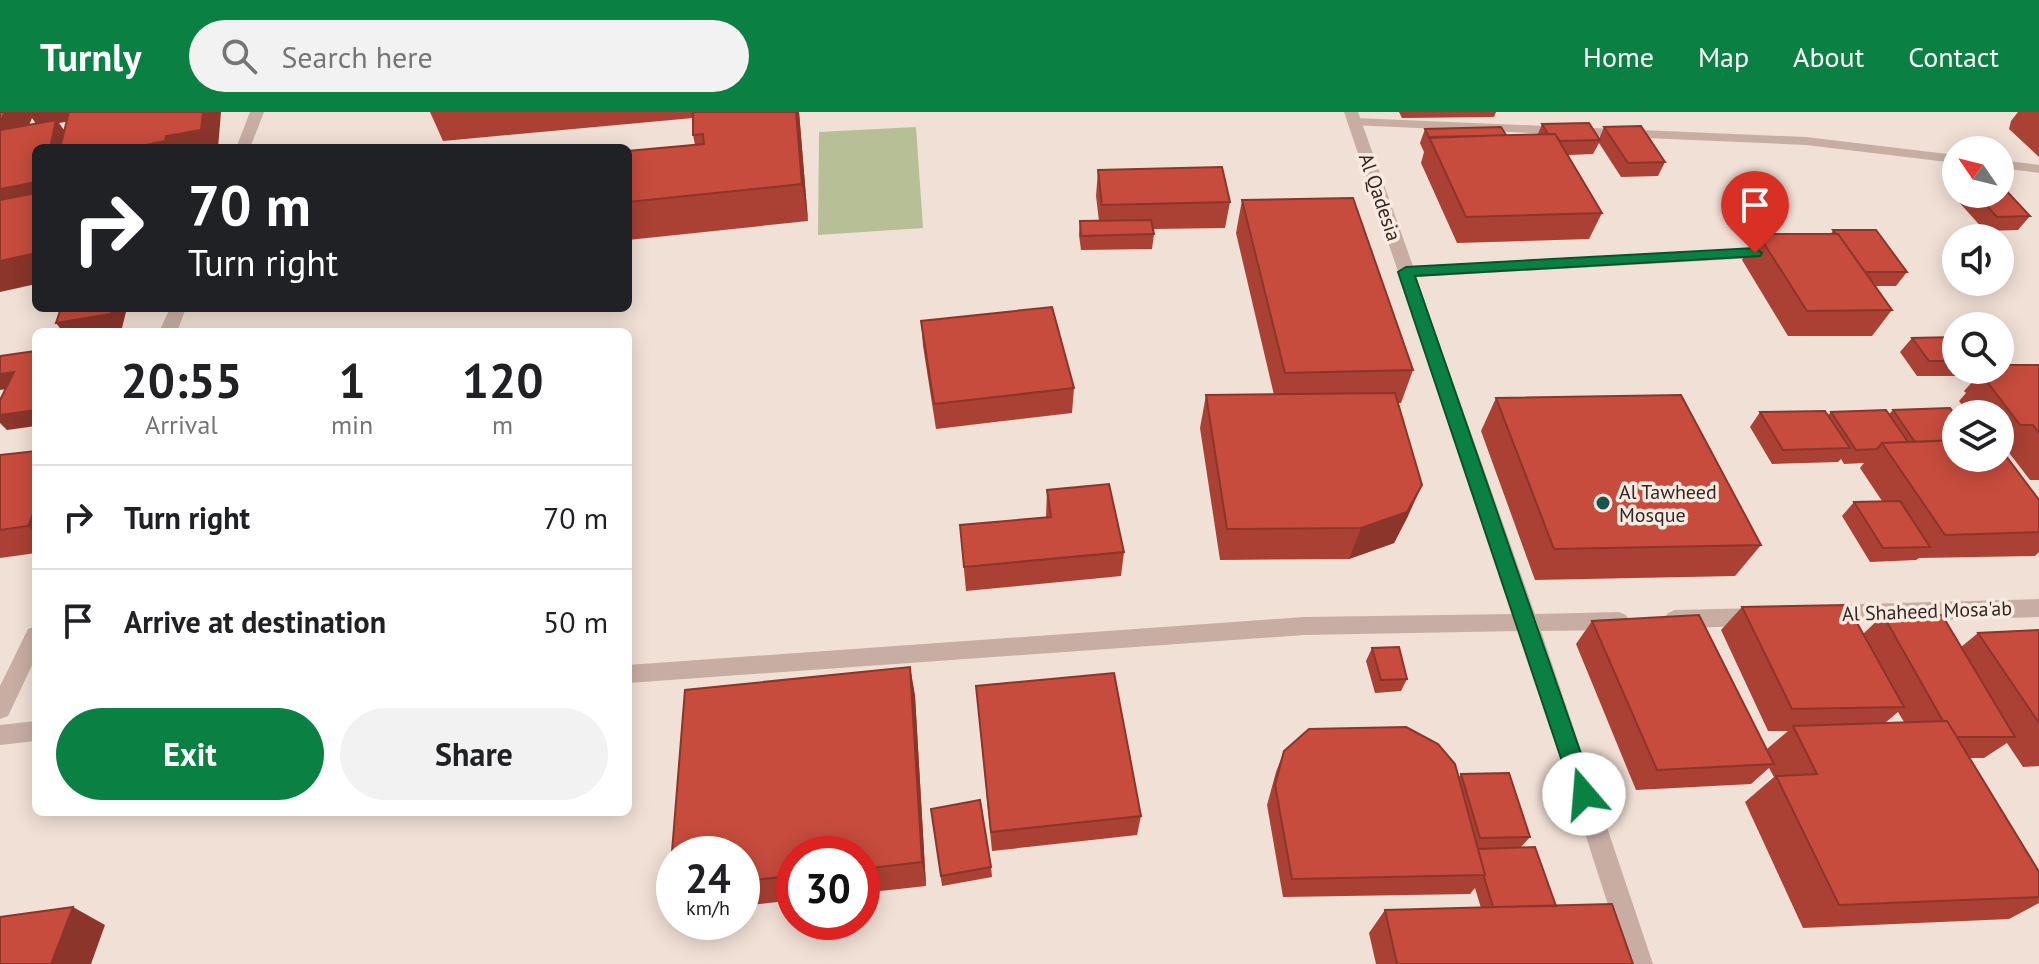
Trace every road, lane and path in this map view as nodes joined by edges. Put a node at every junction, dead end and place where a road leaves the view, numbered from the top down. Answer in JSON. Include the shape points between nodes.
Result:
{"nodes":[{"id":1,"x":257,"y":112,"type":"edge"},
{"id":2,"x":1353,"y":117,"type":"edge"},
{"id":3,"x":245,"y":144,"type":"edge"},
{"id":4,"x":1942,"y":157,"type":"edge"},
{"id":5,"x":2014,"y":166,"type":"edge"},
{"id":6,"x":2039,"y":169,"type":"edge"},
{"id":7,"x":1787,"y":251,"type":"edge"},
{"id":8,"x":1406,"y":272,"type":"junction"},
{"id":9,"x":2039,"y":608,"type":"edge"},
{"id":10,"x":1528,"y":624,"type":"junction"},
{"id":11,"x":32,"y":643,"type":"edge"},
{"id":12,"x":632,"y":674,"type":"edge"},
{"id":13,"x":0,"y":709,"type":"edge"},
{"id":14,"x":32,"y":731,"type":"edge"},
{"id":15,"x":0,"y":735,"type":"edge"},
{"id":16,"x":1640,"y":964,"type":"edge"}],
"edges":[{"from":1,"to":3,"type":"street"},
{"from":2,"to":4,"type":"street","via":[[1806,141]]},
{"from":2,"to":8,"type":"street","name":"Al Qadesia"},
{"from":5,"to":6,"type":"street"},
{"from":7,"to":8,"type":"street"},
{"from":8,"to":10,"type":"street","name":"Al Qadesia"},
{"from":9,"to":10,"type":"street","name":"Al Shaheed Mosa'ab"},
{"from":10,"to":12,"type":"street","name":"Al Shaheed Mosa'ab","via":[[1304,626]]},
{"from":10,"to":16,"type":"street","name":"Al Qadesia"},
{"from":11,"to":13,"type":"street"},
{"from":14,"to":15,"type":"street"}]}
